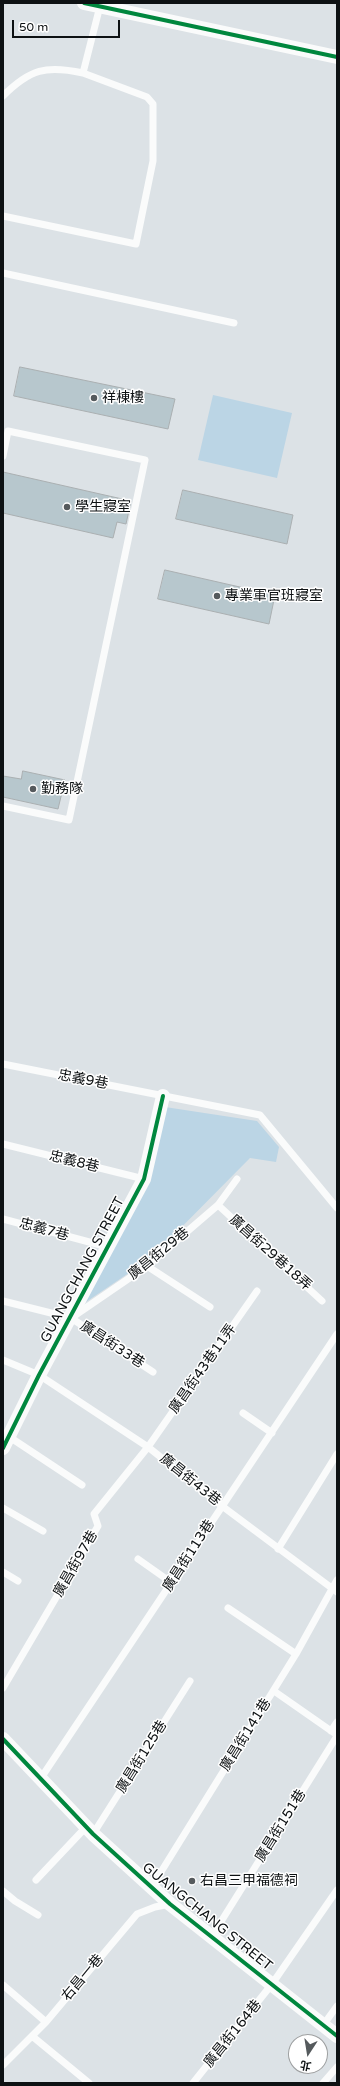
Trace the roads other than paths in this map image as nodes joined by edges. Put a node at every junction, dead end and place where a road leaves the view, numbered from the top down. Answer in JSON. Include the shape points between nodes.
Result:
{"nodes":[{"id":1,"x":84,"y":3,"type":"edge"},
{"id":2,"x":100,"y":6,"type":"junction"},
{"id":3,"x":337,"y":57,"type":"edge"},
{"id":4,"x":83,"y":73,"type":"junction"},
{"id":5,"x":3,"y":96,"type":"edge"},
{"id":6,"x":3,"y":216,"type":"edge"},
{"id":7,"x":3,"y":273,"type":"edge"},
{"id":8,"x":234,"y":323,"type":"dead end"},
{"id":9,"x":3,"y":456,"type":"edge"},
{"id":10,"x":3,"y":806,"type":"edge"},
{"id":11,"x":3,"y":1064,"type":"edge"},
{"id":12,"x":163,"y":1096,"type":"junction"},
{"id":13,"x":3,"y":1144,"type":"edge"},
{"id":14,"x":144,"y":1179,"type":"junction"},
{"id":15,"x":237,"y":1179,"type":"dead end"},
{"id":16,"x":218,"y":1205,"type":"junction"},
{"id":17,"x":337,"y":1208,"type":"edge"},
{"id":18,"x":3,"y":1219,"type":"edge"},
{"id":19,"x":108,"y":1247,"type":"junction"},
{"id":20,"x":147,"y":1266,"type":"junction"},
{"id":21,"x":258,"y":1291,"type":"dead end"},
{"id":22,"x":3,"y":1301,"type":"edge"},
{"id":23,"x":322,"y":1301,"type":"dead end"},
{"id":24,"x":210,"y":1307,"type":"dead end"},
{"id":25,"x":71,"y":1318,"type":"junction"},
{"id":26,"x":337,"y":1334,"type":"edge"},
{"id":27,"x":3,"y":1360,"type":"edge"},
{"id":28,"x":153,"y":1372,"type":"dead end"},
{"id":29,"x":38,"y":1375,"type":"junction"},
{"id":30,"x":243,"y":1413,"type":"dead end"},
{"id":31,"x":272,"y":1433,"type":"junction"},
{"id":32,"x":6,"y":1442,"type":"edge"},
{"id":33,"x":148,"y":1447,"type":"junction"},
{"id":34,"x":337,"y":1454,"type":"edge"},
{"id":35,"x":82,"y":1485,"type":"dead end"},
{"id":36,"x":222,"y":1506,"type":"junction"},
{"id":37,"x":3,"y":1508,"type":"edge"},
{"id":38,"x":43,"y":1531,"type":"dead end"},
{"id":39,"x":278,"y":1549,"type":"junction"},
{"id":40,"x":138,"y":1559,"type":"dead end"},
{"id":41,"x":3,"y":1572,"type":"edge"},
{"id":42,"x":337,"y":1580,"type":"edge"},
{"id":43,"x":18,"y":1581,"type":"dead end"},
{"id":44,"x":172,"y":1583,"type":"junction"},
{"id":45,"x":335,"y":1590,"type":"edge"},
{"id":46,"x":228,"y":1608,"type":"dead end"},
{"id":47,"x":296,"y":1654,"type":"junction"},
{"id":48,"x":190,"y":1681,"type":"dead end"},
{"id":49,"x":3,"y":1688,"type":"edge"},
{"id":50,"x":274,"y":1691,"type":"junction"},
{"id":51,"x":337,"y":1722,"type":"edge"},
{"id":52,"x":335,"y":1734,"type":"edge"},
{"id":53,"x":3,"y":1739,"type":"edge"},
{"id":54,"x":41,"y":1778,"type":"junction"},
{"id":55,"x":90,"y":1830,"type":"junction"},
{"id":56,"x":36,"y":1880,"type":"dead end"},
{"id":57,"x":151,"y":1888,"type":"junction"},
{"id":58,"x":337,"y":1890,"type":"edge"},
{"id":59,"x":3,"y":1891,"type":"edge"},
{"id":60,"x":170,"y":1904,"type":"junction"},
{"id":61,"x":38,"y":1916,"type":"dead end"},
{"id":62,"x":212,"y":1936,"type":"junction"},
{"id":63,"x":272,"y":1984,"type":"junction"},
{"id":64,"x":3,"y":1985,"type":"edge"},
{"id":65,"x":337,"y":2006,"type":"edge"},
{"id":66,"x":46,"y":2022,"type":"junction"},
{"id":67,"x":324,"y":2024,"type":"junction"},
{"id":68,"x":32,"y":2036,"type":"junction"},
{"id":69,"x":337,"y":2036,"type":"edge"},
{"id":70,"x":3,"y":2065,"type":"edge"},
{"id":71,"x":337,"y":2067,"type":"edge"},
{"id":72,"x":89,"y":2083,"type":"edge"},
{"id":73,"x":193,"y":2083,"type":"edge"},
{"id":74,"x":323,"y":2083,"type":"edge"}],
"edges":[{"from":1,"to":2,"type":"street"},
{"from":2,"to":3,"type":"street"},
{"from":2,"to":4,"type":"lane"},
{"from":4,"to":5,"type":"lane","via":[[65,69],[44,70],[26,75]]},
{"from":4,"to":6,"type":"lane","via":[[147,97],[153,104],[153,161],[136,244]]},
{"from":7,"to":8,"type":"lane"},
{"from":9,"to":10,"type":"lane","via":[[8,431],[145,460],[69,820]]},
{"from":11,"to":12,"type":"lane","name":"忠義9巷"},
{"from":12,"to":14,"type":"street","name":"GUANGCHANG STREET"},
{"from":12,"to":17,"type":"lane","name":"忠義9巷","via":[[260,1114]]},
{"from":13,"to":14,"type":"lane","name":"忠義8巷"},
{"from":14,"to":19,"type":"street","name":"GUANGCHANG STREET"},
{"from":15,"to":16,"type":"lane","name":"廣昌街29巷"},
{"from":16,"to":20,"type":"lane","name":"廣昌街29巷"},
{"from":16,"to":23,"type":"lane","name":"廣昌街29巷18弄"},
{"from":18,"to":19,"type":"lane","name":"忠義7巷"},
{"from":19,"to":25,"type":"street","name":"GUANGCHANG STREET"},
{"from":20,"to":24,"type":"lane"},
{"from":20,"to":25,"type":"lane","name":"廣昌街29巷"},
{"from":21,"to":33,"type":"lane","name":"廣昌街43巷11弄"},
{"from":22,"to":25,"type":"lane","name":"廣昌街33巷"},
{"from":25,"to":28,"type":"lane","name":"廣昌街33巷"},
{"from":25,"to":29,"type":"street","name":"GUANGCHANG STREET"},
{"from":26,"to":31,"type":"lane","name":"廣昌街113巷"},
{"from":27,"to":29,"type":"lane","name":"廣昌街43巷"},
{"from":29,"to":32,"type":"street","name":"GUANGCHANG STREET"},
{"from":29,"to":33,"type":"lane","name":"廣昌街43巷"},
{"from":30,"to":31,"type":"lane"},
{"from":31,"to":36,"type":"lane","name":"廣昌街113巷"},
{"from":32,"to":35,"type":"lane"},
{"from":33,"to":36,"type":"lane","name":"廣昌街43巷"},
{"from":33,"to":49,"type":"lane","name":"廣昌街97巷","via":[[94,1514],[98,1526]]},
{"from":34,"to":39,"type":"lane"},
{"from":36,"to":39,"type":"lane","name":"廣昌街43巷"},
{"from":36,"to":44,"type":"lane","name":"廣昌街113巷"},
{"from":37,"to":38,"type":"lane"},
{"from":39,"to":45,"type":"lane","name":"廣昌街43巷"},
{"from":40,"to":44,"type":"lane"},
{"from":41,"to":43,"type":"lane"},
{"from":42,"to":45,"type":"lane","name":"廣昌街141巷"},
{"from":44,"to":54,"type":"lane","name":"廣昌街113巷"},
{"from":45,"to":47,"type":"lane","name":"廣昌街141巷"},
{"from":46,"to":47,"type":"lane"},
{"from":47,"to":50,"type":"lane","name":"廣昌街141巷"},
{"from":48,"to":55,"type":"lane","name":"廣昌街125巷"},
{"from":50,"to":52,"type":"lane"},
{"from":50,"to":57,"type":"lane","name":"廣昌街141巷"},
{"from":51,"to":52,"type":"lane","name":"廣昌街151巷"},
{"from":52,"to":62,"type":"lane","name":"廣昌街151巷"},
{"from":53,"to":54,"type":"street","name":"GUANGCHANG STREET"},
{"from":54,"to":55,"type":"street","name":"GUANGCHANG STREET"},
{"from":55,"to":56,"type":"lane","name":"廣昌街125巷"},
{"from":55,"to":57,"type":"street","name":"GUANGCHANG STREET"},
{"from":57,"to":60,"type":"street","name":"GUANGCHANG STREET"},
{"from":58,"to":63,"type":"lane","name":"廣昌街164巷"},
{"from":59,"to":61,"type":"lane"},
{"from":60,"to":62,"type":"street","name":"GUANGCHANG STREET"},
{"from":60,"to":66,"type":"lane","name":"右昌一巷","via":[[137,1914]]},
{"from":62,"to":63,"type":"street","name":"GUANGCHANG STREET"},
{"from":63,"to":67,"type":"street","name":"GUANGCHANG STREET"},
{"from":63,"to":73,"type":"lane","name":"廣昌街164巷"},
{"from":64,"to":66,"type":"lane"},
{"from":65,"to":67,"type":"lane"},
{"from":66,"to":68,"type":"lane","name":"右昌一巷"},
{"from":67,"to":69,"type":"street","name":"GUANGCHANG STREET"},
{"from":68,"to":70,"type":"lane","name":"右昌一巷"},
{"from":68,"to":72,"type":"lane"},
{"from":71,"to":74,"type":"lane"}]}
